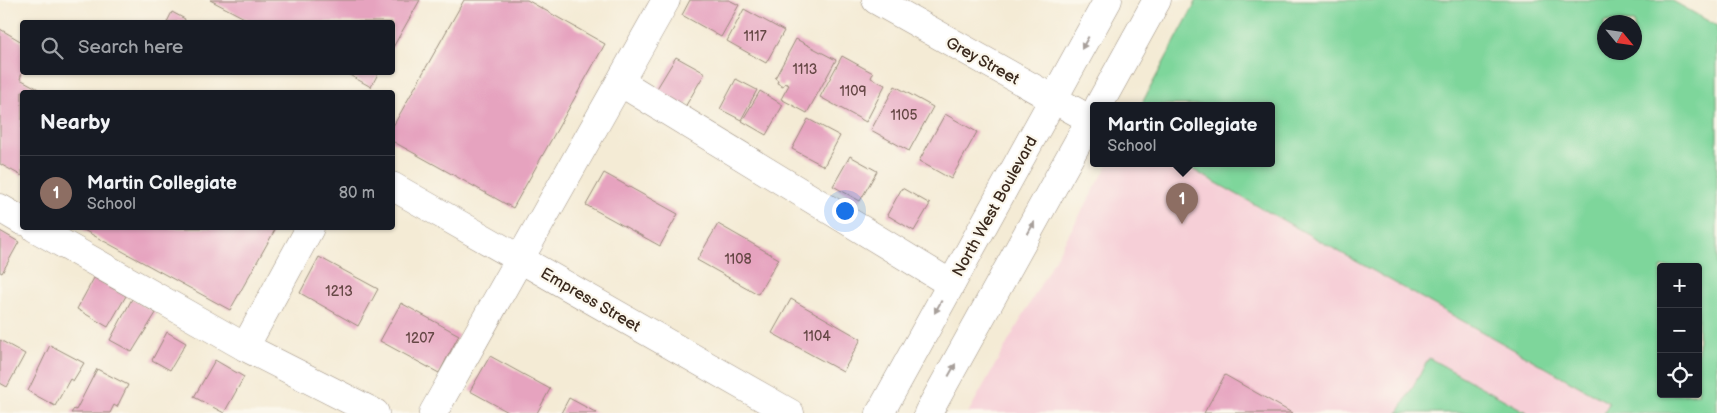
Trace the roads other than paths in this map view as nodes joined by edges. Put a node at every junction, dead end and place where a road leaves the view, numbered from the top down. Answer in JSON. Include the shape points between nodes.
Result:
{"nodes":[{"id":1,"x":666,"y":0,"type":"edge"},
{"id":2,"x":876,"y":0,"type":"edge"},
{"id":3,"x":1108,"y":0,"type":"edge"},
{"id":4,"x":1157,"y":0,"type":"edge"},
{"id":5,"x":620,"y":82,"type":"junction"},
{"id":6,"x":1053,"y":99,"type":"junction"},
{"id":7,"x":1101,"y":102,"type":"edge"},
{"id":8,"x":1090,"y":113,"type":"edge"},
{"id":9,"x":1090,"y":121,"type":"edge"},
{"id":10,"x":395,"y":188,"type":"edge"},
{"id":11,"x":0,"y":208,"type":"edge"},
{"id":12,"x":20,"y":220,"type":"edge"},
{"id":13,"x":39,"y":230,"type":"edge"},
{"id":14,"x":309,"y":230,"type":"edge"},
{"id":15,"x":519,"y":258,"type":"junction"},
{"id":16,"x":951,"y":284,"type":"junction"},
{"id":17,"x":245,"y":347,"type":"junction"},
{"id":18,"x":375,"y":413,"type":"edge"},
{"id":19,"x":433,"y":413,"type":"edge"},
{"id":20,"x":790,"y":413,"type":"edge"},
{"id":21,"x":880,"y":413,"type":"edge"},
{"id":22,"x":928,"y":413,"type":"edge"}],
"edges":[{"from":1,"to":5,"type":"street"},
{"from":2,"to":6,"type":"street","name":"Grey Street"},
{"from":3,"to":6,"type":"street","name":"North West Boulevard","one_way":true},
{"from":4,"to":7,"type":"street"},
{"from":5,"to":15,"type":"street"},
{"from":5,"to":16,"type":"street"},
{"from":6,"to":8,"type":"street","name":"Grey Street"},
{"from":6,"to":16,"type":"street","name":"North West Boulevard"},
{"from":22,"to":9,"type":"street","one_way":true},
{"from":10,"to":15,"type":"street","name":"Empress Street"},
{"from":11,"to":12,"type":"street"},
{"from":13,"to":17,"type":"street"},
{"from":14,"to":17,"type":"street"},
{"from":15,"to":19,"type":"street"},
{"from":15,"to":20,"type":"street","name":"Empress Street"},
{"from":16,"to":21,"type":"street","name":"North West Boulevard","one_way":true},
{"from":17,"to":18,"type":"street"}]}
